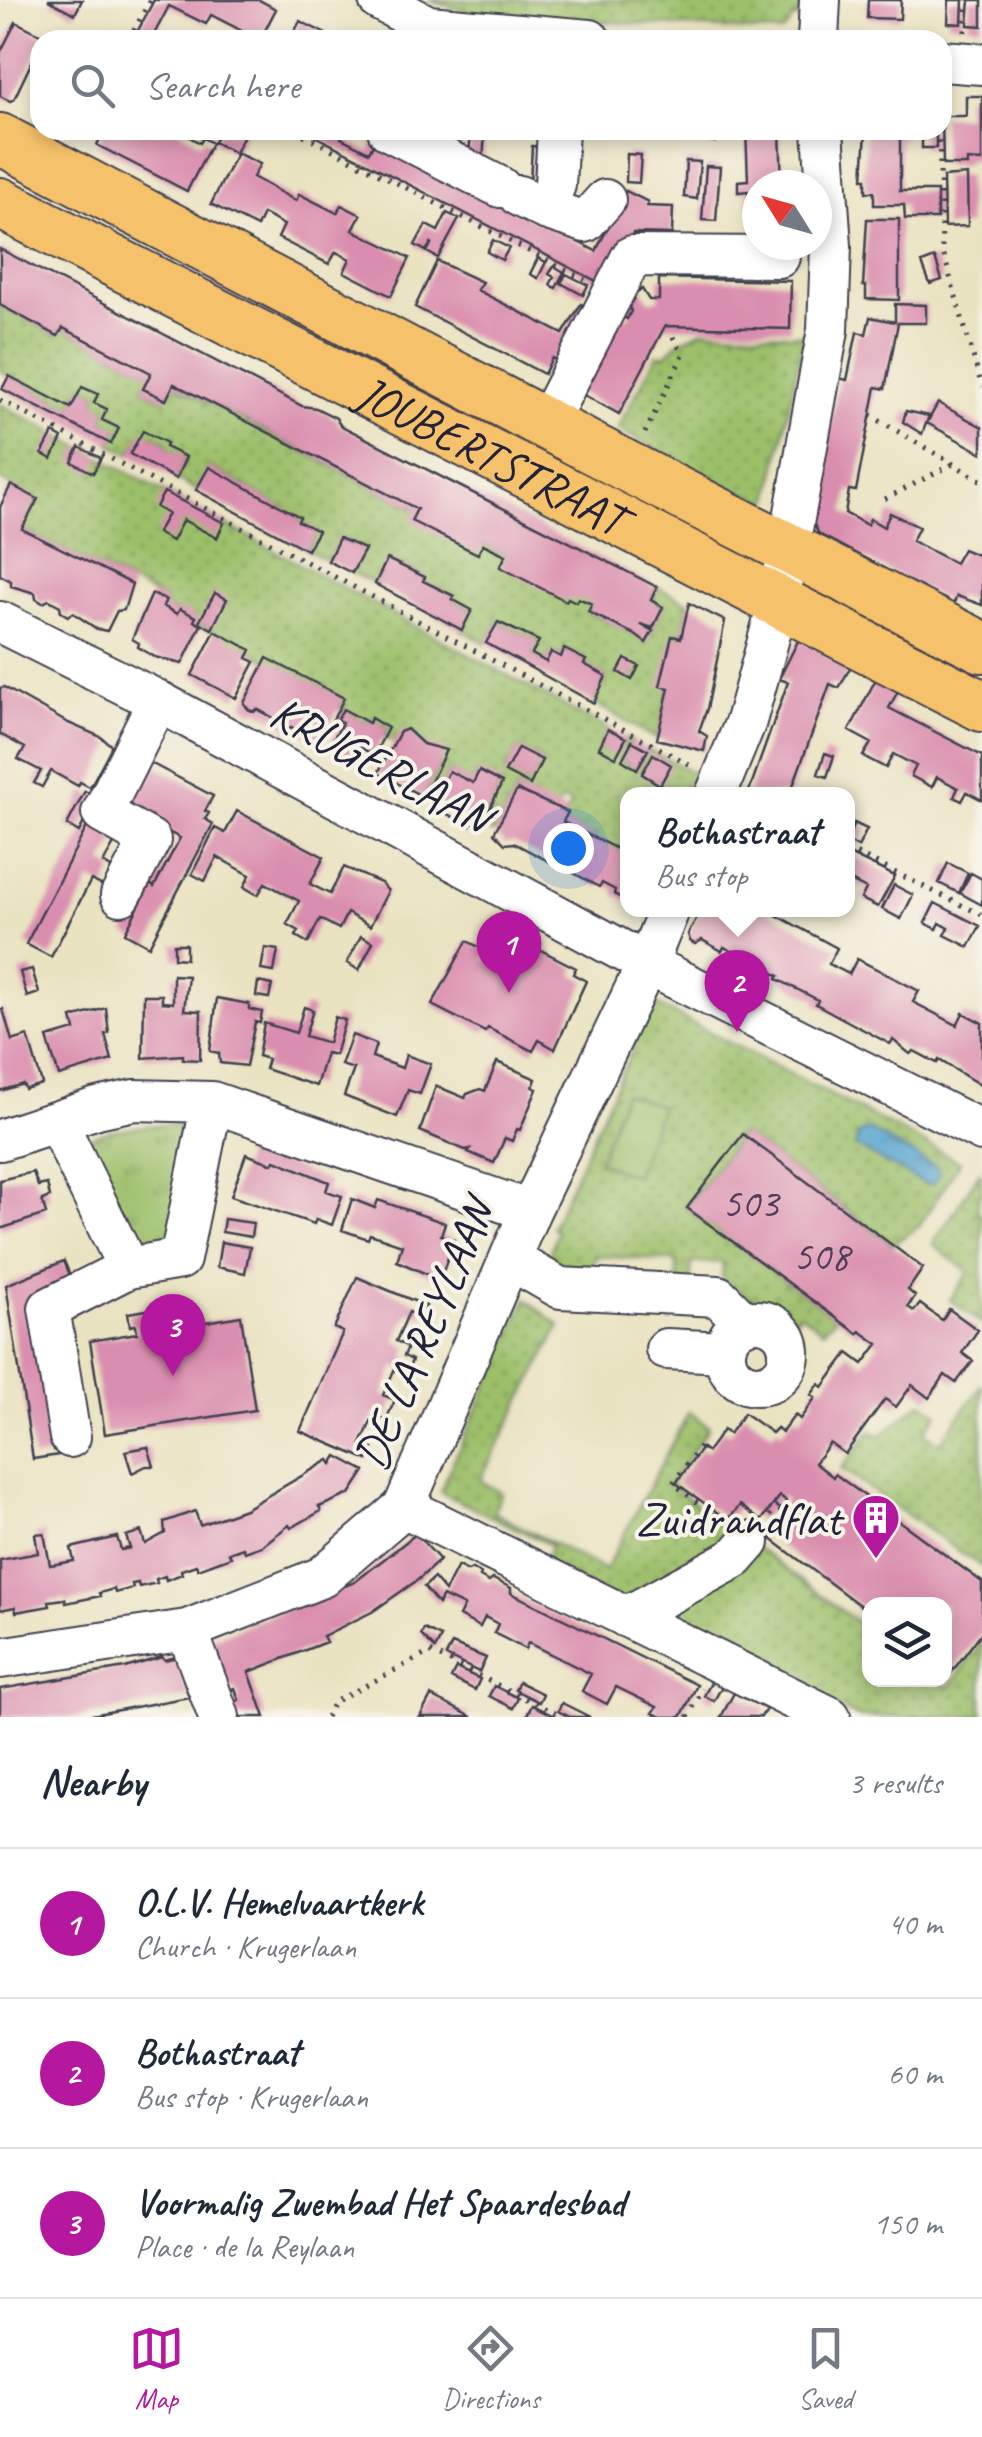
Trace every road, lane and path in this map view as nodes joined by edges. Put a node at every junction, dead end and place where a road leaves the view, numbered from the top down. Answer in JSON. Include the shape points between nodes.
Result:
{"nodes":[{"id":1,"x":150,"y":0,"type":"edge"},
{"id":2,"x":379,"y":0,"type":"edge"},
{"id":3,"x":820,"y":0,"type":"edge"},
{"id":4,"x":134,"y":30,"type":"edge"},
{"id":5,"x":422,"y":30,"type":"edge"},
{"id":6,"x":818,"y":30,"type":"edge"},
{"id":7,"x":952,"y":62,"type":"edge"},
{"id":8,"x":982,"y":64,"type":"edge"},
{"id":9,"x":0,"y":139,"type":"edge"},
{"id":10,"x":313,"y":140,"type":"edge"},
{"id":11,"x":408,"y":140,"type":"edge"},
{"id":12,"x":557,"y":140,"type":"edge"},
{"id":13,"x":823,"y":140,"type":"edge"},
{"id":14,"x":939,"y":140,"type":"edge"},
{"id":15,"x":521,"y":197,"type":"junction"},
{"id":16,"x":605,"y":200,"type":"dead end"},
{"id":17,"x":0,"y":203,"type":"edge"},
{"id":18,"x":742,"y":257,"type":"edge"},
{"id":19,"x":613,"y":294,"type":"junction"},
{"id":20,"x":672,"y":336,"type":"dead end"},
{"id":21,"x":982,"y":386,"type":"edge"},
{"id":22,"x":0,"y":400,"type":"edge"},
{"id":23,"x":870,"y":416,"type":"dead end"},
{"id":24,"x":546,"y":424,"type":"junction"},
{"id":25,"x":953,"y":464,"type":"junction"},
{"id":26,"x":628,"y":467,"type":"junction"},
{"id":27,"x":982,"y":480,"type":"edge"},
{"id":28,"x":885,"y":499,"type":"dead end"},
{"id":29,"x":788,"y":545,"type":"junction"},
{"id":30,"x":778,"y":601,"type":"junction"},
{"id":31,"x":0,"y":622,"type":"edge"},
{"id":32,"x":982,"y":646,"type":"edge"},
{"id":33,"x":158,"y":701,"type":"junction"},
{"id":34,"x":982,"y":706,"type":"edge"},
{"id":35,"x":716,"y":787,"type":"edge"},
{"id":36,"x":718,"y":787,"type":"edge"},
{"id":37,"x":855,"y":853,"type":"edge"},
{"id":38,"x":121,"y":895,"type":"dead end"},
{"id":39,"x":982,"y":915,"type":"edge"},
{"id":40,"x":666,"y":917,"type":"edge"},
{"id":41,"x":646,"y":964,"type":"junction"},
{"id":42,"x":212,"y":1102,"type":"junction"},
{"id":43,"x":56,"y":1122,"type":"junction"},
{"id":44,"x":982,"y":1131,"type":"edge"},
{"id":45,"x":0,"y":1140,"type":"edge"},
{"id":46,"x":530,"y":1212,"type":"junction"},
{"id":47,"x":510,"y":1260,"type":"junction"},
{"id":48,"x":128,"y":1268,"type":"junction"},
{"id":49,"x":666,"y":1349,"type":"dead end"},
{"id":50,"x":70,"y":1437,"type":"dead end"},
{"id":51,"x":700,"y":1447,"type":"dead end"},
{"id":52,"x":783,"y":1498,"type":"dead end"},
{"id":53,"x":404,"y":1507,"type":"junction"},
{"id":54,"x":749,"y":1542,"type":"junction"},
{"id":55,"x":626,"y":1616,"type":"junction"},
{"id":56,"x":187,"y":1630,"type":"junction"},
{"id":57,"x":0,"y":1658,"type":"edge"},
{"id":58,"x":812,"y":1713,"type":"edge"},
{"id":59,"x":219,"y":1717,"type":"edge"},
{"id":60,"x":326,"y":1717,"type":"edge"},
{"id":61,"x":563,"y":1717,"type":"edge"}],
"edges":[{"from":1,"to":4,"type":"path"},
{"from":2,"to":5,"type":"street"},
{"from":3,"to":6,"type":"street"},
{"from":7,"to":8,"type":"street"},
{"from":9,"to":24,"type":"main road","name":"JOUBERTSTRAAT"},
{"from":10,"to":19,"type":"path"},
{"from":11,"to":15,"type":"street"},
{"from":12,"to":15,"type":"street","via":[[555,185]]},
{"from":13,"to":29,"type":"street","via":[[831,246],[828,330]]},
{"from":14,"to":21,"type":"path","via":[[942,249]]},
{"from":15,"to":16,"type":"street","via":[[585,222]]},
{"from":17,"to":30,"type":"main road","name":"JOUBERTSTRAAT"},
{"from":18,"to":19,"type":"street","name":"JOUBERTSTRAAT","via":[[632,256]]},
{"from":19,"to":24,"type":"street","name":"JOUBERTSTRAAT"},
{"from":20,"to":26,"type":"path","via":[[683,355]]},
{"from":22,"to":35,"type":"path"},
{"from":23,"to":25,"type":"path"},
{"from":24,"to":26,"type":"main road","name":"JOUBERTSTRAAT"},
{"from":25,"to":27,"type":"path"},
{"from":25,"to":28,"type":"path"},
{"from":26,"to":29,"type":"main road","name":"JOUBERTSTRAAT"},
{"from":29,"to":30,"type":"street"},
{"from":29,"to":32,"type":"main road","name":"JOUBERTSTRAAT"},
{"from":30,"to":34,"type":"main road","name":"JOUBERTSTRAAT"},
{"from":30,"to":36,"type":"street","via":[[746,721]]},
{"from":31,"to":33,"type":"street","name":"KRUGERLAAN"},
{"from":33,"to":38,"type":"street","via":[[102,813],[150,840]]},
{"from":33,"to":41,"type":"street","name":"KRUGERLAAN"},
{"from":37,"to":39,"type":"path"},
{"from":40,"to":41,"type":"street","name":"DE LA REYLAAN"},
{"from":41,"to":44,"type":"street","name":"KRUGERLAAN"},
{"from":41,"to":46,"type":"street","name":"DE LA REYLAAN"},
{"from":42,"to":43,"type":"street","via":[[134,1100]]},
{"from":42,"to":46,"type":"street"},
{"from":42,"to":48,"type":"street","via":[[180,1259]]},
{"from":43,"to":45,"type":"street"},
{"from":43,"to":48,"type":"street"},
{"from":46,"to":47,"type":"street","name":"DE LA REYLAAN"},
{"from":47,"to":49,"type":"street","via":[[560,1288],[718,1296],[734,1338]]},
{"from":47,"to":53,"type":"street","name":"DE LA REYLAAN"},
{"from":48,"to":50,"type":"street","via":[[49,1308]]},
{"from":51,"to":54,"type":"path","via":[[673,1483]]},
{"from":52,"to":54,"type":"path"},
{"from":53,"to":55,"type":"street"},
{"from":53,"to":56,"type":"street","name":"DE LA REYLAAN","via":[[322,1576]]},
{"from":54,"to":55,"type":"street","via":[[735,1558]]},
{"from":55,"to":58,"type":"street"},
{"from":56,"to":57,"type":"street","name":"DE LA REYLAAN"},
{"from":56,"to":59,"type":"street"},
{"from":60,"to":61,"type":"path","via":[[334,1702],[430,1652]]}]}
